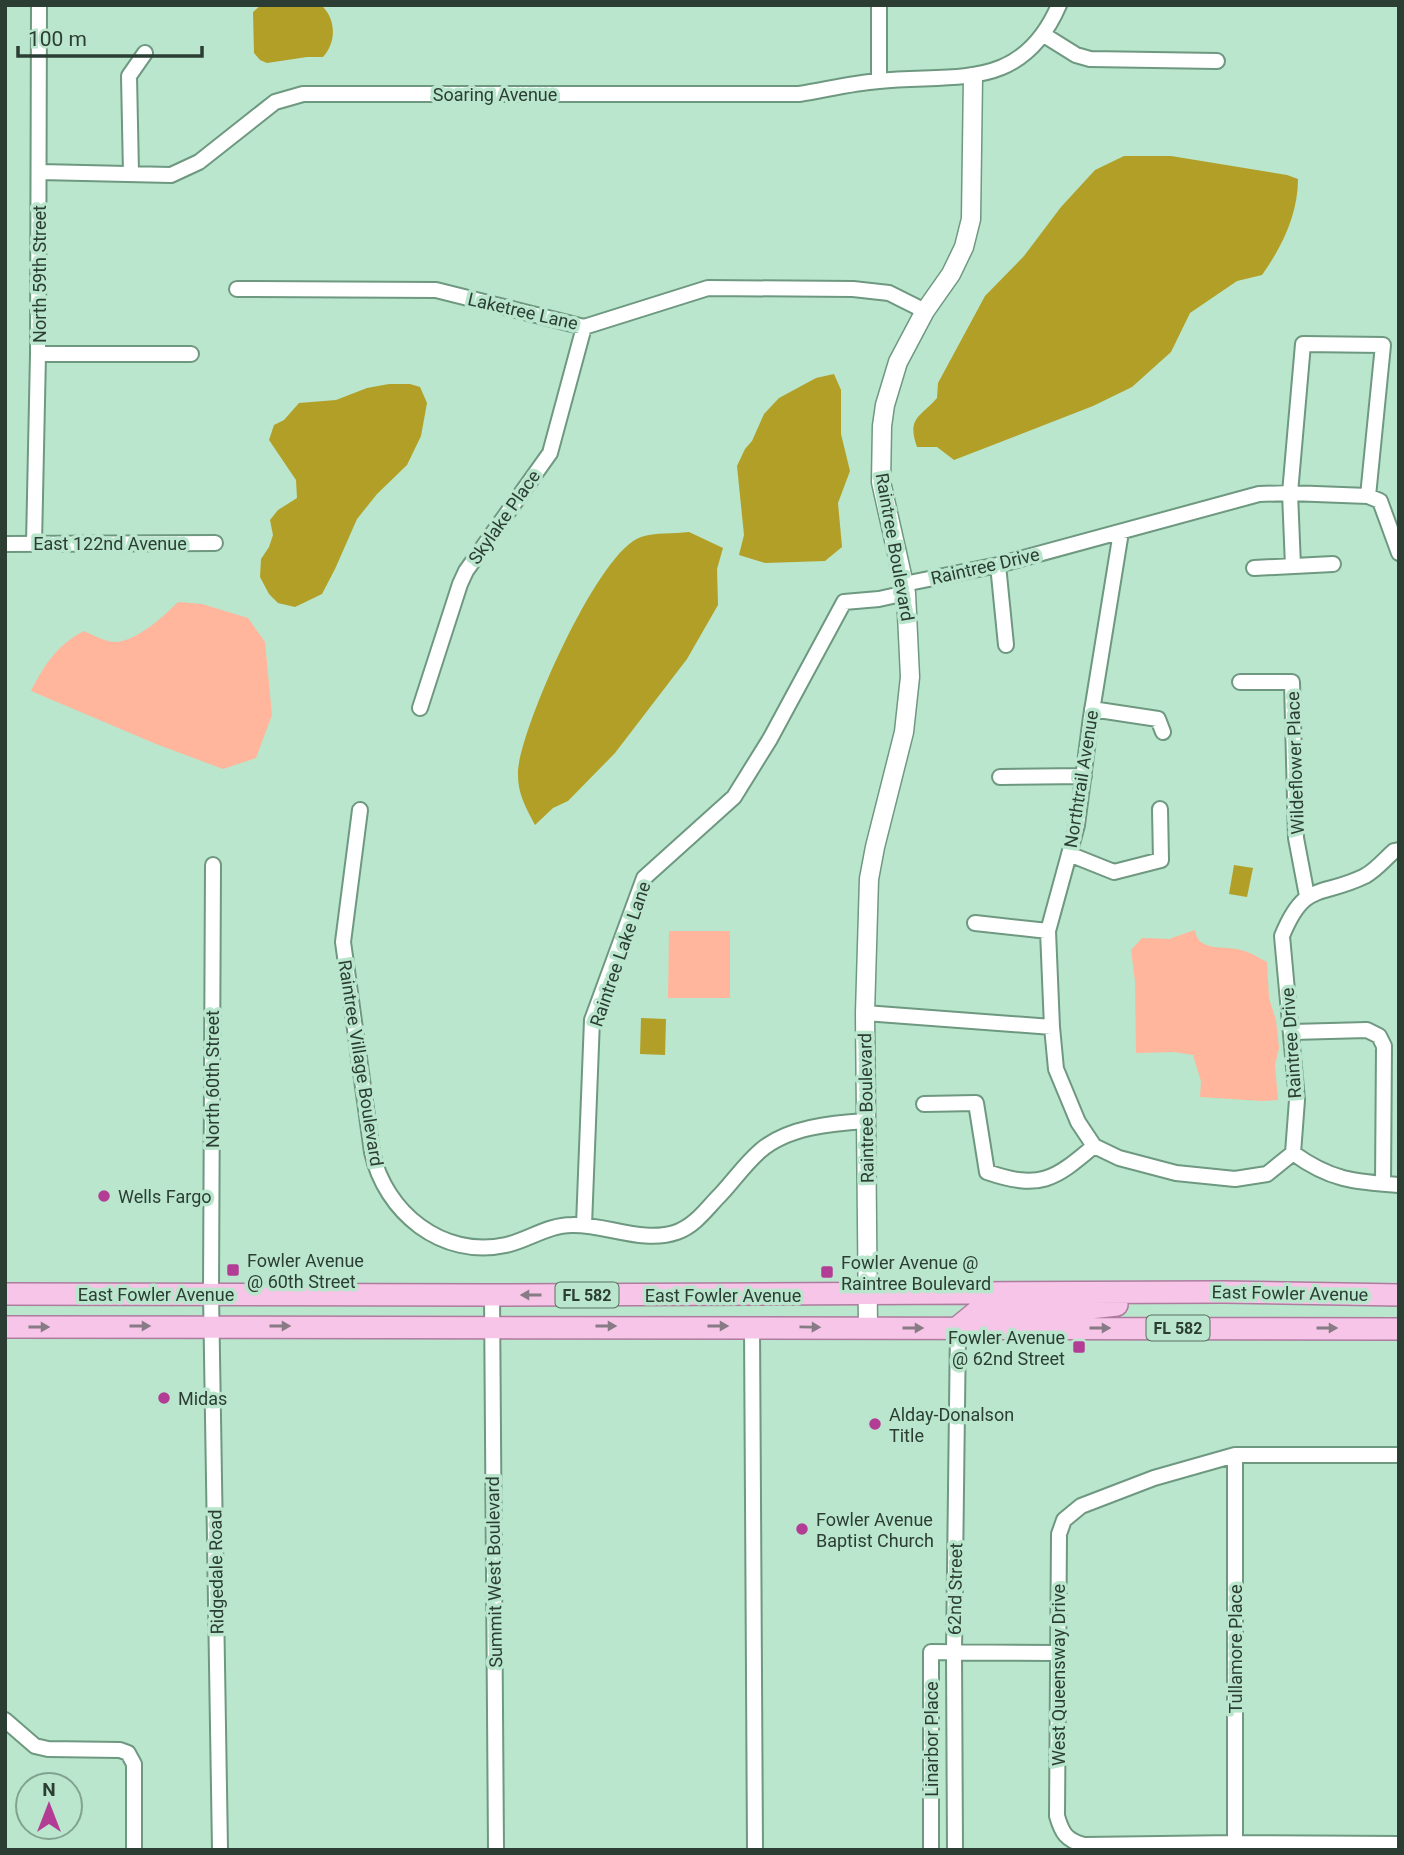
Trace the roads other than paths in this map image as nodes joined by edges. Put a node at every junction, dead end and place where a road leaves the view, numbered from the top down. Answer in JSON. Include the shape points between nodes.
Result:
{"nodes":[{"id":1,"x":40,"y":5,"type":"edge"},
{"id":2,"x":879,"y":5,"type":"edge"},
{"id":3,"x":1059,"y":5,"type":"edge"},
{"id":4,"x":1044,"y":35,"type":"junction"},
{"id":5,"x":145,"y":53,"type":"dead end"},
{"id":6,"x":1217,"y":61,"type":"dead end"},
{"id":7,"x":973,"y":77,"type":"junction"},
{"id":8,"x":879,"y":81,"type":"junction"},
{"id":9,"x":40,"y":172,"type":"junction"},
{"id":10,"x":131,"y":173,"type":"junction"},
{"id":11,"x":237,"y":289,"type":"dead end"},
{"id":12,"x":925,"y":311,"type":"junction"},
{"id":13,"x":584,"y":327,"type":"junction"},
{"id":14,"x":38,"y":354,"type":"junction"},
{"id":15,"x":191,"y":354,"type":"dead end"},
{"id":16,"x":1290,"y":493,"type":"junction"},
{"id":17,"x":1368,"y":496,"type":"junction"},
{"id":18,"x":1121,"y":531,"type":"junction"},
{"id":19,"x":215,"y":543,"type":"dead end"},
{"id":20,"x":5,"y":544,"type":"edge"},
{"id":21,"x":34,"y":544,"type":"junction"},
{"id":22,"x":1399,"y":553,"type":"edge"},
{"id":23,"x":998,"y":565,"type":"junction"},
{"id":24,"x":1332,"y":565,"type":"dead end"},
{"id":25,"x":1293,"y":566,"type":"junction"},
{"id":26,"x":1254,"y":568,"type":"dead end"},
{"id":27,"x":905,"y":589,"type":"junction"},
{"id":28,"x":1006,"y":645,"type":"dead end"},
{"id":29,"x":1240,"y":681,"type":"dead end"},
{"id":30,"x":420,"y":708,"type":"dead end"},
{"id":31,"x":1092,"y":709,"type":"junction"},
{"id":32,"x":1163,"y":732,"type":"dead end"},
{"id":33,"x":1084,"y":776,"type":"junction"},
{"id":34,"x":1000,"y":777,"type":"dead end"},
{"id":35,"x":1160,"y":809,"type":"dead end"},
{"id":36,"x":360,"y":810,"type":"dead end"},
{"id":37,"x":1399,"y":850,"type":"edge"},
{"id":38,"x":1069,"y":853,"type":"junction"},
{"id":39,"x":213,"y":865,"type":"dead end"},
{"id":40,"x":1307,"y":896,"type":"junction"},
{"id":41,"x":975,"y":923,"type":"dead end"},
{"id":42,"x":1048,"y":931,"type":"junction"},
{"id":43,"x":865,"y":1013,"type":"junction"},
{"id":44,"x":1052,"y":1027,"type":"junction"},
{"id":45,"x":1292,"y":1032,"type":"junction"},
{"id":46,"x":924,"y":1104,"type":"dead end"},
{"id":47,"x":866,"y":1121,"type":"junction"},
{"id":48,"x":1094,"y":1146,"type":"junction"},
{"id":49,"x":1293,"y":1153,"type":"junction"},
{"id":50,"x":1383,"y":1184,"type":"junction"},
{"id":51,"x":1399,"y":1185,"type":"edge"},
{"id":52,"x":584,"y":1225,"type":"junction"},
{"id":53,"x":1223,"y":1292,"type":"junction"},
{"id":54,"x":211,"y":1293,"type":"junction"},
{"id":55,"x":5,"y":1294,"type":"edge"},
{"id":56,"x":37,"y":1294,"type":"junction"},
{"id":57,"x":869,"y":1294,"type":"junction"},
{"id":58,"x":492,"y":1295,"type":"junction"},
{"id":59,"x":1399,"y":1295,"type":"edge"},
{"id":60,"x":5,"y":1307,"type":"edge"},
{"id":61,"x":212,"y":1326,"type":"junction"},
{"id":62,"x":491,"y":1326,"type":"junction"},
{"id":63,"x":752,"y":1326,"type":"junction"},
{"id":64,"x":5,"y":1327,"type":"edge"},
{"id":65,"x":958,"y":1327,"type":"junction"},
{"id":66,"x":868,"y":1328,"type":"junction"},
{"id":67,"x":1399,"y":1329,"type":"edge"},
{"id":68,"x":1235,"y":1455,"type":"junction"},
{"id":69,"x":1399,"y":1455,"type":"edge"},
{"id":70,"x":954,"y":1652,"type":"junction"},
{"id":71,"x":1058,"y":1653,"type":"junction"},
{"id":72,"x":5,"y":1720,"type":"edge"},
{"id":73,"x":1235,"y":1843,"type":"junction"},
{"id":74,"x":1399,"y":1844,"type":"edge"},
{"id":75,"x":134,"y":1850,"type":"edge"},
{"id":76,"x":220,"y":1850,"type":"edge"},
{"id":77,"x":496,"y":1850,"type":"edge"},
{"id":78,"x":755,"y":1850,"type":"edge"},
{"id":79,"x":931,"y":1850,"type":"edge"},
{"id":80,"x":955,"y":1850,"type":"edge"}],
"edges":[{"from":1,"to":9,"type":"street","name":"North 59th Street"},
{"from":2,"to":8,"type":"street"},
{"from":3,"to":4,"type":"street"},
{"from":4,"to":6,"type":"street","via":[[1090,60]]},
{"from":4,"to":7,"type":"street","via":[[1013,61]]},
{"from":5,"to":10,"type":"street","via":[[129,76]]},
{"from":7,"to":8,"type":"street","name":"Soaring Avenue"},
{"from":7,"to":12,"type":"street","name":"Raintree Boulevard","via":[[971,219],[951,274]]},
{"from":8,"to":10,"type":"street","name":"Soaring Avenue","via":[[799,94],[303,94],[275,102],[199,162],[171,175]]},
{"from":9,"to":10,"type":"street","name":"Soaring Avenue"},
{"from":9,"to":14,"type":"street","name":"North 59th Street"},
{"from":11,"to":13,"type":"street","name":"Laketree Lane","via":[[436,290]]},
{"from":12,"to":13,"type":"street","name":"Laketree Lane","via":[[889,293],[853,289],[708,288]]},
{"from":12,"to":27,"type":"street","name":"Raintree Boulevard","via":[[898,362],[882,426],[881,482]]},
{"from":13,"to":30,"type":"street","name":"Skylake Place","via":[[550,453],[466,571]]},
{"from":14,"to":15,"type":"street"},
{"from":14,"to":21,"type":"street","name":"North 59th Street"},
{"from":16,"to":17,"type":"street","name":"Raintree Drive"},
{"from":16,"to":17,"type":"street","via":[[1303,344],[1382,345]]},
{"from":16,"to":18,"type":"street","name":"Raintree Drive","via":[[1259,494]]},
{"from":16,"to":25,"type":"street"},
{"from":17,"to":22,"type":"street","via":[[1380,501]]},
{"from":18,"to":23,"type":"street","name":"Raintree Drive"},
{"from":18,"to":31,"type":"street","name":"Northtrail Avenue"},
{"from":19,"to":21,"type":"street","name":"East 122nd Avenue"},
{"from":20,"to":21,"type":"street","name":"East 122nd Avenue"},
{"from":23,"to":27,"type":"street","name":"Raintree Drive"},
{"from":23,"to":28,"type":"street"},
{"from":24,"to":25,"type":"street"},
{"from":25,"to":26,"type":"street"},
{"from":27,"to":43,"type":"street","name":"Raintree Boulevard","via":[[908,705],[869,879]]},
{"from":27,"to":52,"type":"street","name":"Raintree Lake Lane","via":[[879,599],[844,602],[734,797],[644,878],[593,1020]]},
{"from":29,"to":40,"type":"street","name":"Wildeflower Place","via":[[1292,682],[1296,838]]},
{"from":31,"to":32,"type":"street","via":[[1158,719]]},
{"from":31,"to":33,"type":"street","name":"Northtrail Avenue"},
{"from":33,"to":34,"type":"street"},
{"from":33,"to":38,"type":"street","name":"Northtrail Avenue"},
{"from":35,"to":38,"type":"street","via":[[1161,860],[1114,872]]},
{"from":36,"to":52,"type":"street","name":"Raintree Village Boulevard","via":[[343,950],[372,1152],[386,1191],[404,1214],[435,1235],[458,1243],[506,1245],[557,1226]]},
{"from":37,"to":40,"type":"street","via":[[1367,875]]},
{"from":38,"to":42,"type":"street","name":"Northtrail Avenue"},
{"from":39,"to":54,"type":"street","name":"North 60th Street"},
{"from":40,"to":45,"type":"street","name":"Raintree Drive","via":[[1282,936]]},
{"from":41,"to":42,"type":"street"},
{"from":42,"to":44,"type":"street","name":"Northtrail Avenue"},
{"from":43,"to":44,"type":"street"},
{"from":43,"to":47,"type":"street","name":"Raintree Boulevard"},
{"from":44,"to":48,"type":"street","via":[[1056,1069],[1078,1122]]},
{"from":45,"to":49,"type":"street","name":"Raintree Drive","via":[[1297,1100]]},
{"from":45,"to":50,"type":"street","via":[[1367,1030],[1379,1035],[1384,1046]]},
{"from":46,"to":48,"type":"street","via":[[976,1103],[987,1172],[1012,1180],[1047,1180]]},
{"from":47,"to":52,"type":"street","name":"Raintree Village Boulevard","via":[[794,1132],[762,1149],[693,1224],[675,1233],[649,1235]]},
{"from":47,"to":57,"type":"street","name":"Raintree Boulevard"},
{"from":48,"to":49,"type":"street","via":[[1119,1158],[1177,1173],[1235,1179],[1268,1174]]},
{"from":49,"to":50,"type":"street","via":[[1340,1179]]},
{"from":50,"to":51,"type":"street"},
{"from":53,"to":57,"type":"main road","name":"East Fowler Avenue","number":"FL 582"},
{"from":53,"to":59,"type":"main road","name":"East Fowler Avenue","number":"FL 582"},
{"from":53,"to":65,"type":"main road","via":[[1081,1309],[980,1310]]},
{"from":54,"to":56,"type":"main road","name":"East Fowler Avenue","number":"FL 582"},
{"from":54,"to":58,"type":"main road","name":"East Fowler Avenue","number":"FL 582"},
{"from":54,"to":61,"type":"street","name":"Ridgedale Road"},
{"from":55,"to":56,"type":"main road","name":"East Fowler Avenue","number":"FL 582"},
{"from":56,"to":60,"type":"main road","via":[[27,1306]]},
{"from":57,"to":58,"type":"main road","name":"East Fowler Avenue","number":"FL 582","one_way":true},
{"from":57,"to":66,"type":"street","name":"Raintree Boulevard"},
{"from":58,"to":62,"type":"street","name":"Summit West Boulevard"},
{"from":61,"to":62,"type":"main road","name":"East Fowler Avenue","number":"FL 582","one_way":true},
{"from":64,"to":61,"type":"main road","name":"East Fowler Avenue","number":"FL 582","one_way":true},
{"from":61,"to":76,"type":"street","name":"Ridgedale Road"},
{"from":62,"to":63,"type":"main road","name":"East Fowler Avenue","number":"FL 582","one_way":true},
{"from":62,"to":77,"type":"street","name":"Summit West Boulevard"},
{"from":63,"to":66,"type":"main road","name":"East Fowler Avenue","number":"FL 582","one_way":true},
{"from":63,"to":78,"type":"street"},
{"from":66,"to":65,"type":"main road","name":"East Fowler Avenue","number":"FL 582","one_way":true},
{"from":65,"to":67,"type":"main road","name":"East Fowler Avenue","number":"FL 582","one_way":true},
{"from":65,"to":70,"type":"street","name":"62nd Street"},
{"from":68,"to":69,"type":"street"},
{"from":68,"to":71,"type":"street","name":"West Queensway Drive","via":[[1154,1478],[1081,1506],[1064,1520],[1059,1534]]},
{"from":68,"to":73,"type":"street","name":"Tullamore Place"},
{"from":70,"to":71,"type":"street"},
{"from":70,"to":79,"type":"street","name":"Linarbor Place","via":[[931,1652]]},
{"from":70,"to":80,"type":"street","name":"62nd Street"},
{"from":71,"to":73,"type":"street","name":"West Queensway Drive","via":[[1057,1816],[1070,1841],[1084,1845]]},
{"from":72,"to":75,"type":"street","via":[[34,1746],[128,1754],[134,1764]]},
{"from":73,"to":74,"type":"street"}]}
